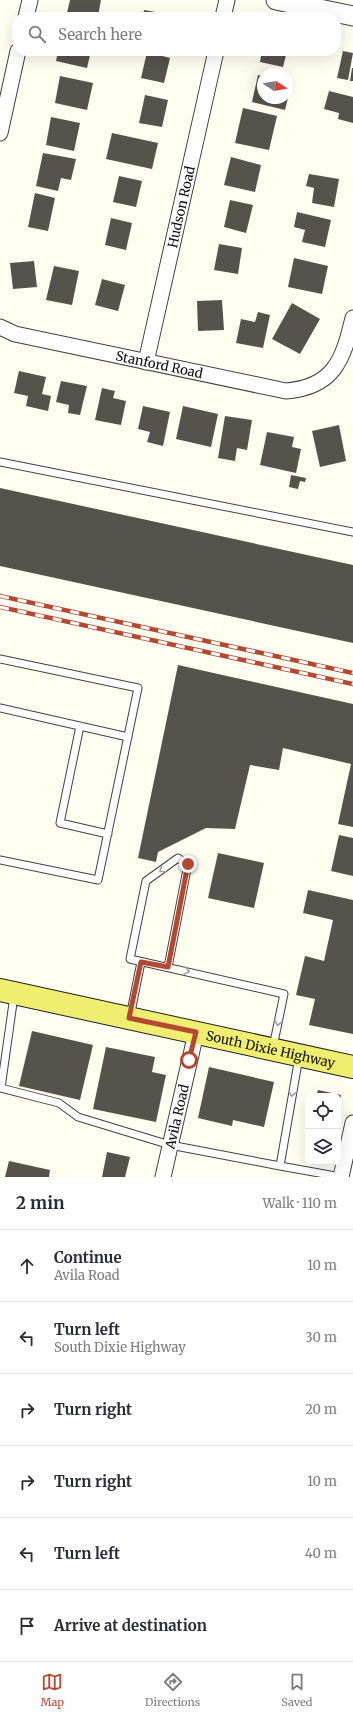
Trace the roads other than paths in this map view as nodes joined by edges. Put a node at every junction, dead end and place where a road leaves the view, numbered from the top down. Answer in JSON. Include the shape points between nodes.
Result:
{"nodes":[{"id":1,"x":30,"y":0,"type":"edge"},
{"id":2,"x":227,"y":0,"type":"edge"},
{"id":3,"x":287,"y":1,"type":"edge"},
{"id":4,"x":27,"y":12,"type":"edge"},
{"id":5,"x":224,"y":12,"type":"edge"},
{"id":6,"x":335,"y":12,"type":"edge"},
{"id":7,"x":341,"y":13,"type":"edge"},
{"id":8,"x":353,"y":16,"type":"edge"},
{"id":9,"x":17,"y":56,"type":"edge"},
{"id":10,"x":215,"y":56,"type":"edge"},
{"id":11,"x":0,"y":132,"type":"edge"},
{"id":12,"x":353,"y":318,"type":"edge"},
{"id":13,"x":0,"y":327,"type":"edge"},
{"id":14,"x":146,"y":362,"type":"junction"},
{"id":15,"x":0,"y":462,"type":"edge"},
{"id":16,"x":353,"y":532,"type":"edge"},
{"id":17,"x":0,"y":659,"type":"edge"},
{"id":18,"x":0,"y":708,"type":"edge"},
{"id":19,"x":80,"y":726,"type":"junction"},
{"id":20,"x":128,"y":737,"type":"junction"},
{"id":21,"x":108,"y":834,"type":"junction"},
{"id":22,"x":0,"y":860,"type":"edge"},
{"id":23,"x":141,"y":962,"type":"junction"},
{"id":24,"x":168,"y":967,"type":"junction"},
{"id":25,"x":7,"y":992,"type":"edge"},
{"id":26,"x":129,"y":1018,"type":"junction"},
{"id":27,"x":196,"y":1032,"type":"junction"},
{"id":28,"x":273,"y":1050,"type":"junction"},
{"id":29,"x":299,"y":1055,"type":"junction"},
{"id":30,"x":353,"y":1067,"type":"edge"},
{"id":31,"x":353,"y":1123,"type":"edge"},
{"id":32,"x":170,"y":1145,"type":"junction"},
{"id":33,"x":280,"y":1166,"type":"junction"},
{"id":34,"x":163,"y":1177,"type":"edge"},
{"id":35,"x":341,"y":1177,"type":"edge"}],
"edges":[{"from":1,"to":4,"type":"street"},
{"from":2,"to":5,"type":"street"},
{"from":3,"to":6,"type":"street"},
{"from":7,"to":8,"type":"street"},
{"from":9,"to":11,"type":"street"},
{"from":10,"to":14,"type":"street","name":"Hudson Road"},
{"from":12,"to":14,"type":"street","name":"Stanford Road","via":[[343,356],[337,366],[309,387],[286,391]]},
{"from":13,"to":14,"type":"street","name":"Stanford Road","via":[[15,334]]},
{"from":15,"to":16,"type":"lane"},
{"from":17,"to":20,"type":"lane","via":[[138,688]]},
{"from":18,"to":19,"type":"lane"},
{"from":19,"to":20,"type":"lane"},
{"from":19,"to":21,"type":"lane","via":[[60,823]]},
{"from":20,"to":21,"type":"lane"},
{"from":21,"to":22,"type":"lane","via":[[98,880]]},
{"from":23,"to":24,"type":"lane"},
{"from":24,"to":23,"type":"lane","one_way":true,"via":[[188,864],[178,858],[146,881],[130,960]]},
{"from":23,"to":26,"type":"lane"},
{"from":24,"to":28,"type":"lane","one_way":true,"via":[[284,994]]},
{"from":25,"to":26,"type":"main road","name":"South Dixie Highway"},
{"from":25,"to":32,"type":"lane","via":[[1,1088],[59,1103],[78,1117]]},
{"from":26,"to":27,"type":"main road","name":"South Dixie Highway"},
{"from":27,"to":28,"type":"main road","name":"South Dixie Highway"},
{"from":27,"to":32,"type":"street","name":"Avila Road"},
{"from":28,"to":29,"type":"main road","name":"South Dixie Highway"},
{"from":29,"to":30,"type":"main road","name":"South Dixie Highway"},
{"from":29,"to":33,"type":"lane","one_way":true},
{"from":31,"to":35,"type":"street"},
{"from":32,"to":33,"type":"lane"},
{"from":32,"to":34,"type":"street","name":"Avila Road"},
{"from":33,"to":35,"type":"lane"}]}
